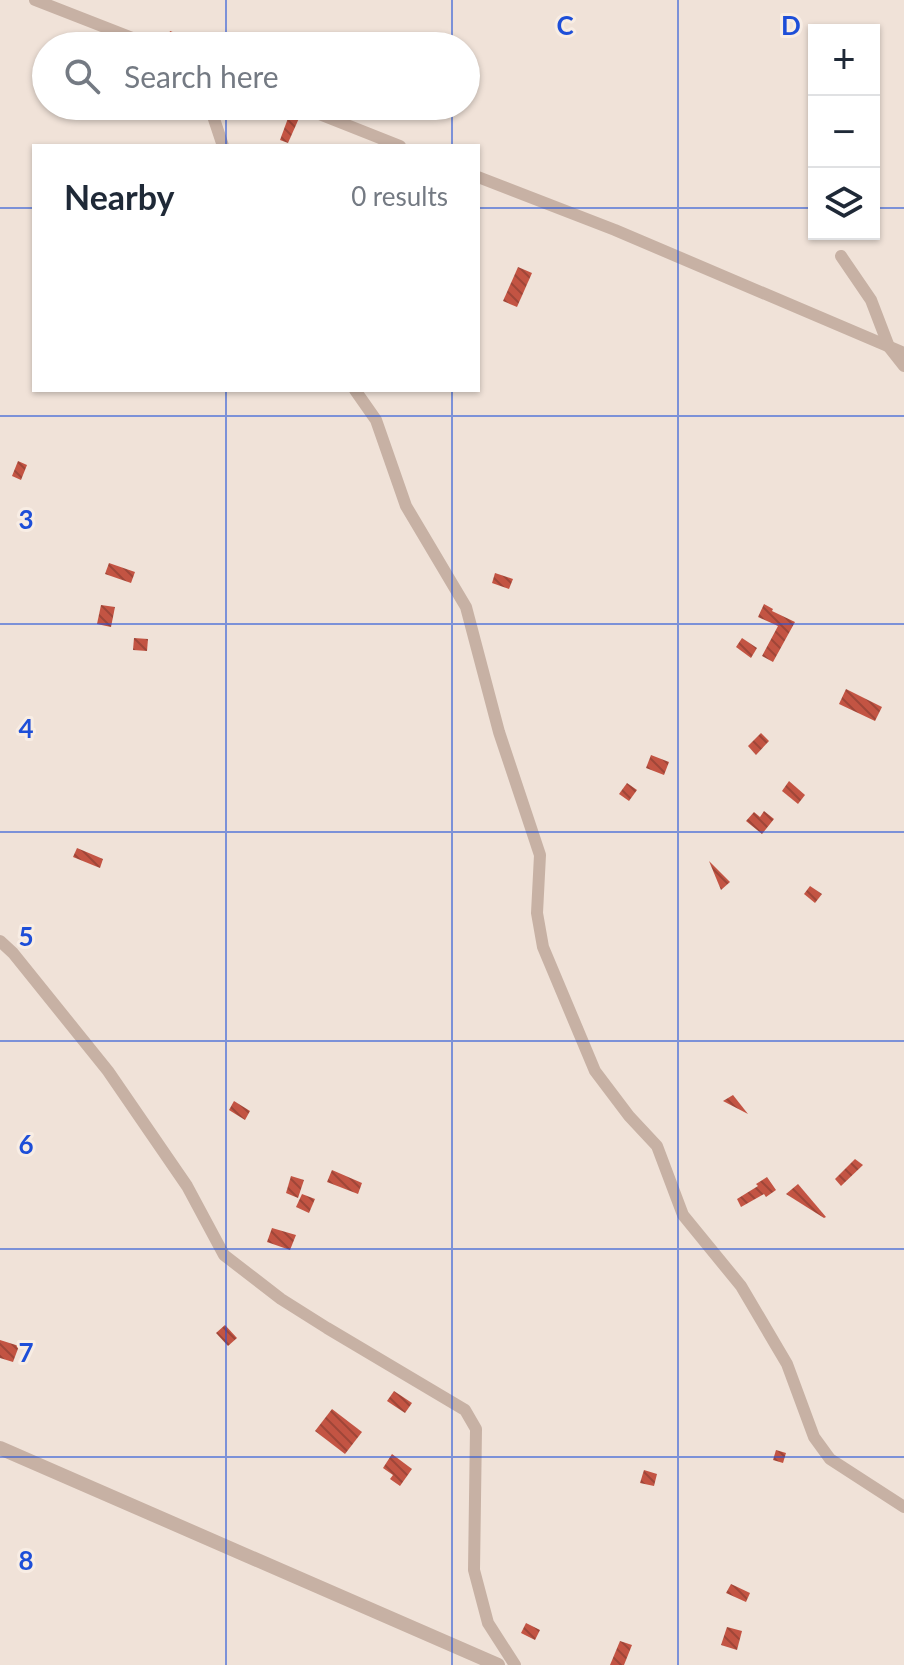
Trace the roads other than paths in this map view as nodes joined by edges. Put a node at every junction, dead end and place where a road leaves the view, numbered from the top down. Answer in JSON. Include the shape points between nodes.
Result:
{"nodes":[{"id":1,"x":35,"y":0,"type":"edge"},
{"id":2,"x":116,"y":32,"type":"edge"},
{"id":3,"x":214,"y":120,"type":"edge"},
{"id":4,"x":334,"y":120,"type":"edge"},
{"id":5,"x":222,"y":144,"type":"edge"},
{"id":6,"x":395,"y":144,"type":"edge"},
{"id":7,"x":480,"y":178,"type":"edge"},
{"id":8,"x":841,"y":256,"type":"dead end"},
{"id":9,"x":889,"y":347,"type":"junction"},
{"id":10,"x":904,"y":353,"type":"edge"},
{"id":11,"x":904,"y":366,"type":"edge"},
{"id":12,"x":356,"y":392,"type":"edge"},
{"id":13,"x":0,"y":941,"type":"edge"},
{"id":14,"x":0,"y":1448,"type":"edge"},
{"id":15,"x":904,"y":1495,"type":"edge"},
{"id":16,"x":890,"y":1498,"type":"junction"},
{"id":17,"x":904,"y":1507,"type":"edge"},
{"id":18,"x":498,"y":1665,"type":"edge"},
{"id":19,"x":515,"y":1665,"type":"edge"}],
"edges":[{"from":1,"to":2,"type":"street"},
{"from":3,"to":5,"type":"street"},
{"from":4,"to":6,"type":"street"},
{"from":7,"to":9,"type":"street"},
{"from":8,"to":9,"type":"street","via":[[871,300]]},
{"from":9,"to":10,"type":"street"},
{"from":9,"to":11,"type":"street"},
{"from":12,"to":16,"type":"street","via":[[376,420],[406,506],[466,607],[499,732],[540,855],[537,913],[543,947],[595,1071],[657,1146],[683,1215],[741,1286],[787,1364],[814,1437],[830,1459]]},
{"from":13,"to":19,"type":"street","via":[[108,1071],[187,1186],[224,1255],[315,1321],[465,1410],[476,1429],[474,1570],[488,1623]]},
{"from":14,"to":18,"type":"street"},
{"from":15,"to":16,"type":"street"},
{"from":16,"to":17,"type":"street"}]}
